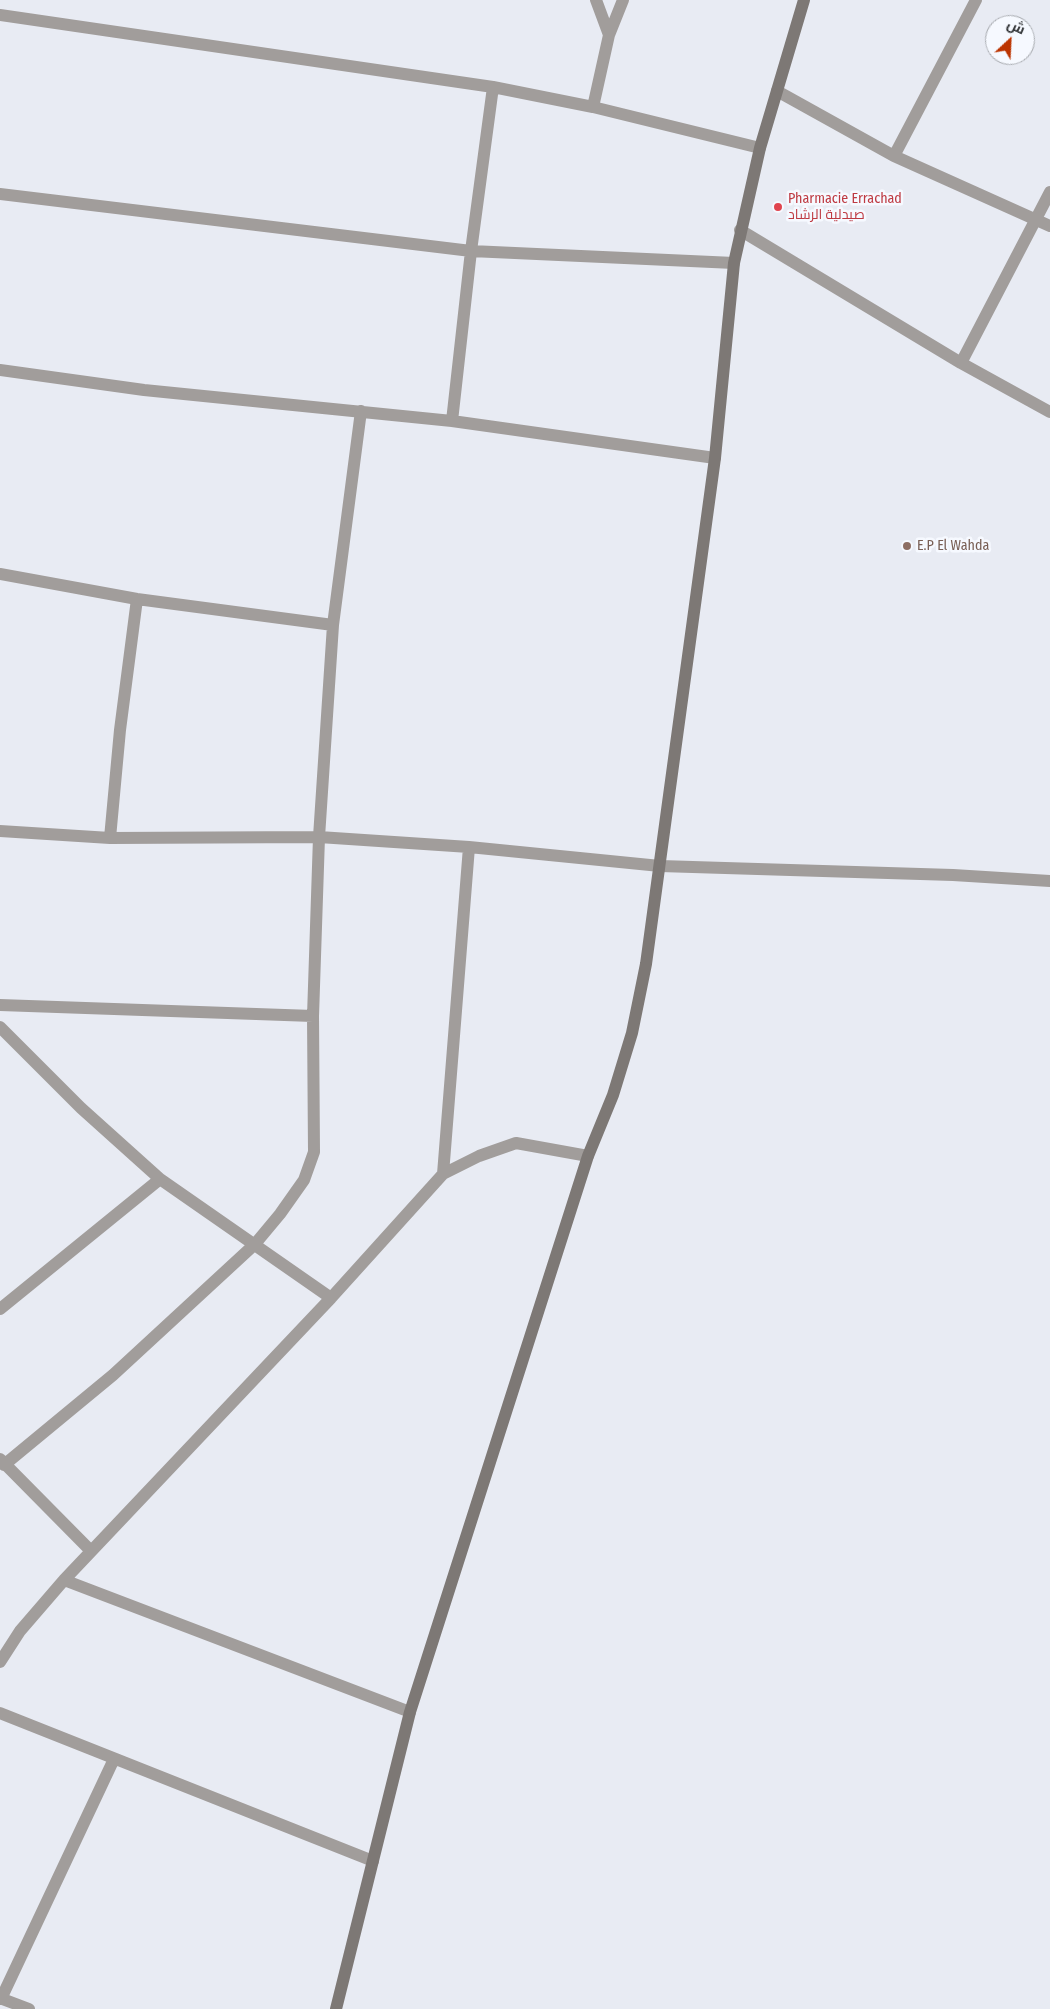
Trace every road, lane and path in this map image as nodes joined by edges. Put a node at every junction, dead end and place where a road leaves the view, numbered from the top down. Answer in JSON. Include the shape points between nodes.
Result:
{"nodes":[{"id":1,"x":596,"y":0,"type":"edge"},
{"id":2,"x":623,"y":0,"type":"edge"},
{"id":3,"x":804,"y":0,"type":"edge"},
{"id":4,"x":976,"y":0,"type":"edge"},
{"id":5,"x":0,"y":15,"type":"edge"},
{"id":6,"x":609,"y":34,"type":"junction"},
{"id":7,"x":493,"y":87,"type":"junction"},
{"id":8,"x":777,"y":91,"type":"junction"},
{"id":9,"x":593,"y":107,"type":"junction"},
{"id":10,"x":760,"y":148,"type":"junction"},
{"id":11,"x":894,"y":156,"type":"junction"},
{"id":12,"x":1050,"y":192,"type":"edge"},
{"id":13,"x":0,"y":194,"type":"edge"},
{"id":14,"x":1036,"y":220,"type":"junction"},
{"id":15,"x":1050,"y":226,"type":"edge"},
{"id":16,"x":740,"y":230,"type":"junction"},
{"id":17,"x":471,"y":251,"type":"junction"},
{"id":18,"x":734,"y":263,"type":"junction"},
{"id":19,"x":961,"y":364,"type":"junction"},
{"id":20,"x":0,"y":370,"type":"edge"},
{"id":21,"x":361,"y":411,"type":"junction"},
{"id":22,"x":1050,"y":412,"type":"edge"},
{"id":23,"x":452,"y":422,"type":"junction"},
{"id":24,"x":715,"y":458,"type":"junction"},
{"id":25,"x":0,"y":574,"type":"edge"},
{"id":26,"x":137,"y":599,"type":"junction"},
{"id":27,"x":333,"y":625,"type":"junction"},
{"id":28,"x":0,"y":831,"type":"edge"},
{"id":29,"x":320,"y":837,"type":"junction"},
{"id":30,"x":110,"y":838,"type":"junction"},
{"id":31,"x":469,"y":847,"type":"junction"},
{"id":32,"x":660,"y":866,"type":"junction"},
{"id":33,"x":1050,"y":881,"type":"edge"},
{"id":34,"x":0,"y":1005,"type":"edge"},
{"id":35,"x":313,"y":1016,"type":"junction"},
{"id":36,"x":0,"y":1027,"type":"edge"},
{"id":37,"x":588,"y":1156,"type":"junction"},
{"id":38,"x":444,"y":1174,"type":"junction"},
{"id":39,"x":160,"y":1180,"type":"junction"},
{"id":40,"x":255,"y":1244,"type":"junction"},
{"id":41,"x":331,"y":1298,"type":"junction"},
{"id":42,"x":2,"y":1303,"type":"edge"},
{"id":43,"x":2,"y":1462,"type":"edge"},
{"id":44,"x":91,"y":1551,"type":"junction"},
{"id":45,"x":64,"y":1580,"type":"junction"},
{"id":46,"x":0,"y":1662,"type":"edge"},
{"id":47,"x":410,"y":1712,"type":"junction"},
{"id":48,"x":0,"y":1713,"type":"edge"},
{"id":49,"x":114,"y":1759,"type":"junction"},
{"id":50,"x":373,"y":1861,"type":"junction"},
{"id":51,"x":0,"y":1999,"type":"edge"},
{"id":52,"x":29,"y":2009,"type":"edge"},
{"id":53,"x":336,"y":2009,"type":"edge"}],
"edges":[{"from":1,"to":6,"type":"street"},
{"from":2,"to":6,"type":"street"},
{"from":3,"to":8,"type":"main road"},
{"from":4,"to":11,"type":"street"},
{"from":5,"to":7,"type":"street"},
{"from":6,"to":9,"type":"street"},
{"from":7,"to":9,"type":"street"},
{"from":7,"to":17,"type":"street"},
{"from":8,"to":10,"type":"main road"},
{"from":8,"to":11,"type":"street"},
{"from":9,"to":10,"type":"street"},
{"from":10,"to":16,"type":"main road"},
{"from":11,"to":14,"type":"street"},
{"from":12,"to":14,"type":"street"},
{"from":13,"to":17,"type":"street"},
{"from":14,"to":15,"type":"street"},
{"from":14,"to":19,"type":"street"},
{"from":16,"to":18,"type":"main road"},
{"from":16,"to":19,"type":"street"},
{"from":17,"to":18,"type":"street"},
{"from":17,"to":23,"type":"street"},
{"from":18,"to":24,"type":"main road"},
{"from":19,"to":22,"type":"street"},
{"from":20,"to":21,"type":"street","via":[[144,390]]},
{"from":21,"to":23,"type":"street"},
{"from":21,"to":27,"type":"street"},
{"from":23,"to":24,"type":"street"},
{"from":24,"to":32,"type":"main road"},
{"from":25,"to":26,"type":"street"},
{"from":26,"to":27,"type":"street"},
{"from":26,"to":30,"type":"street"},
{"from":27,"to":29,"type":"street"},
{"from":28,"to":30,"type":"street"},
{"from":29,"to":30,"type":"street"},
{"from":29,"to":31,"type":"street"},
{"from":29,"to":35,"type":"street"},
{"from":31,"to":32,"type":"street"},
{"from":31,"to":38,"type":"street"},
{"from":32,"to":33,"type":"street"},
{"from":32,"to":37,"type":"main road","via":[[632,1034],[613,1095]]},
{"from":34,"to":35,"type":"street"},
{"from":35,"to":40,"type":"street","via":[[314,1152],[304,1180]]},
{"from":36,"to":39,"type":"street","via":[[81,1108]]},
{"from":37,"to":38,"type":"street","via":[[516,1143],[479,1156]]},
{"from":37,"to":47,"type":"main road"},
{"from":38,"to":41,"type":"street"},
{"from":39,"to":40,"type":"street"},
{"from":39,"to":42,"type":"street"},
{"from":40,"to":41,"type":"street"},
{"from":40,"to":43,"type":"street","via":[[113,1375]]},
{"from":41,"to":44,"type":"street"},
{"from":43,"to":44,"type":"street"},
{"from":44,"to":45,"type":"street"},
{"from":45,"to":46,"type":"street","via":[[20,1631]]},
{"from":45,"to":47,"type":"street"},
{"from":47,"to":50,"type":"main road"},
{"from":48,"to":49,"type":"street"},
{"from":49,"to":50,"type":"street"},
{"from":49,"to":51,"type":"street"},
{"from":50,"to":53,"type":"main road"},
{"from":51,"to":52,"type":"street"}]}
